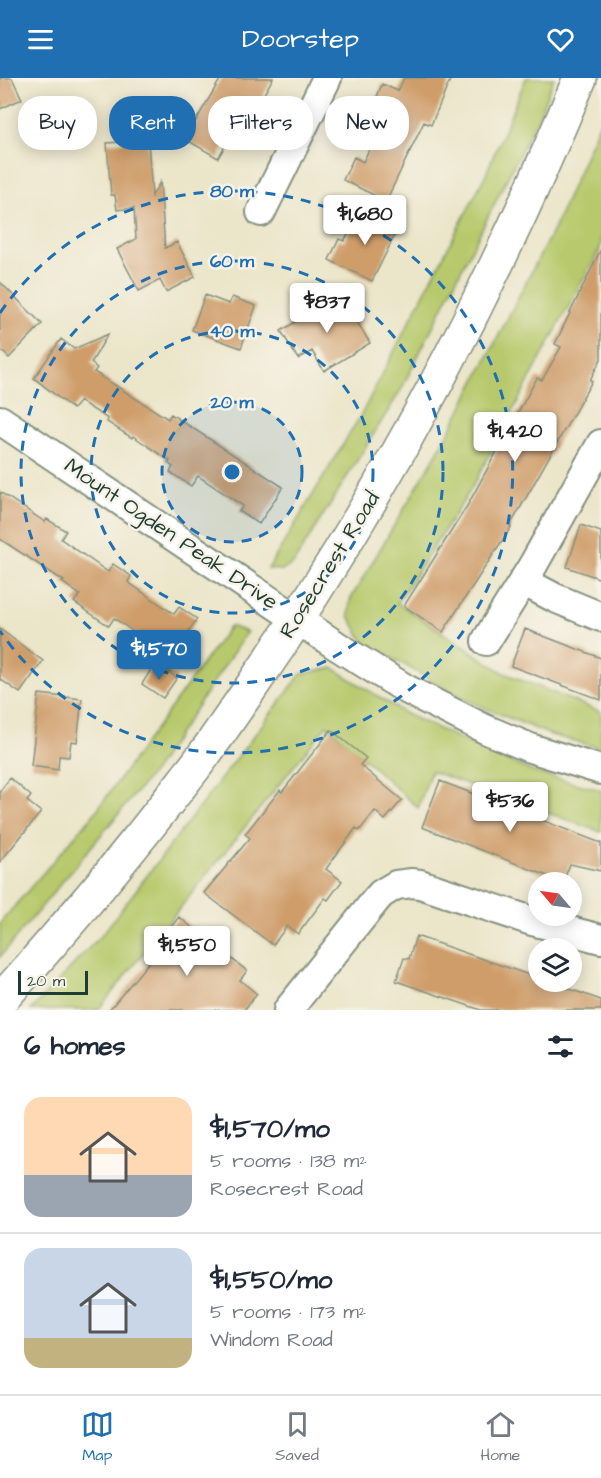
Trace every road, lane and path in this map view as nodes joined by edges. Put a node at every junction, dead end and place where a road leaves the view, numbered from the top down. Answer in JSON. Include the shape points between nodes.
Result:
{"nodes":[{"id":1,"x":327,"y":78,"type":"edge"},
{"id":2,"x":580,"y":78,"type":"edge"},
{"id":3,"x":261,"y":213,"type":"dead end"},
{"id":4,"x":0,"y":420,"type":"edge"},
{"id":5,"x":601,"y":444,"type":"edge"},
{"id":6,"x":523,"y":581,"type":"junction"},
{"id":7,"x":601,"y":617,"type":"edge"},
{"id":8,"x":298,"y":619,"type":"junction"},
{"id":9,"x":486,"y":641,"type":"dead end"},
{"id":10,"x":601,"y":770,"type":"edge"},
{"id":11,"x":601,"y":939,"type":"edge"},
{"id":12,"x":0,"y":1001,"type":"edge"},
{"id":13,"x":288,"y":1010,"type":"edge"}],
"edges":[{"from":1,"to":3,"type":"street"},
{"from":2,"to":8,"type":"main road","name":"Rosecrest Road","via":[[538,178],[466,329],[382,483]]},
{"from":4,"to":8,"type":"street","name":"Mount Ogden Peak Drive"},
{"from":5,"to":6,"type":"street"},
{"from":6,"to":7,"type":"street"},
{"from":6,"to":9,"type":"street"},
{"from":8,"to":10,"type":"street","name":"Mount Ogden Peak Drive","via":[[445,711],[530,748]]},
{"from":8,"to":12,"type":"main road","name":"Rosecrest Road","via":[[189,776],[65,929]]},
{"from":11,"to":13,"type":"street","via":[[532,921],[428,885],[404,883],[388,889],[375,901]]}]}
